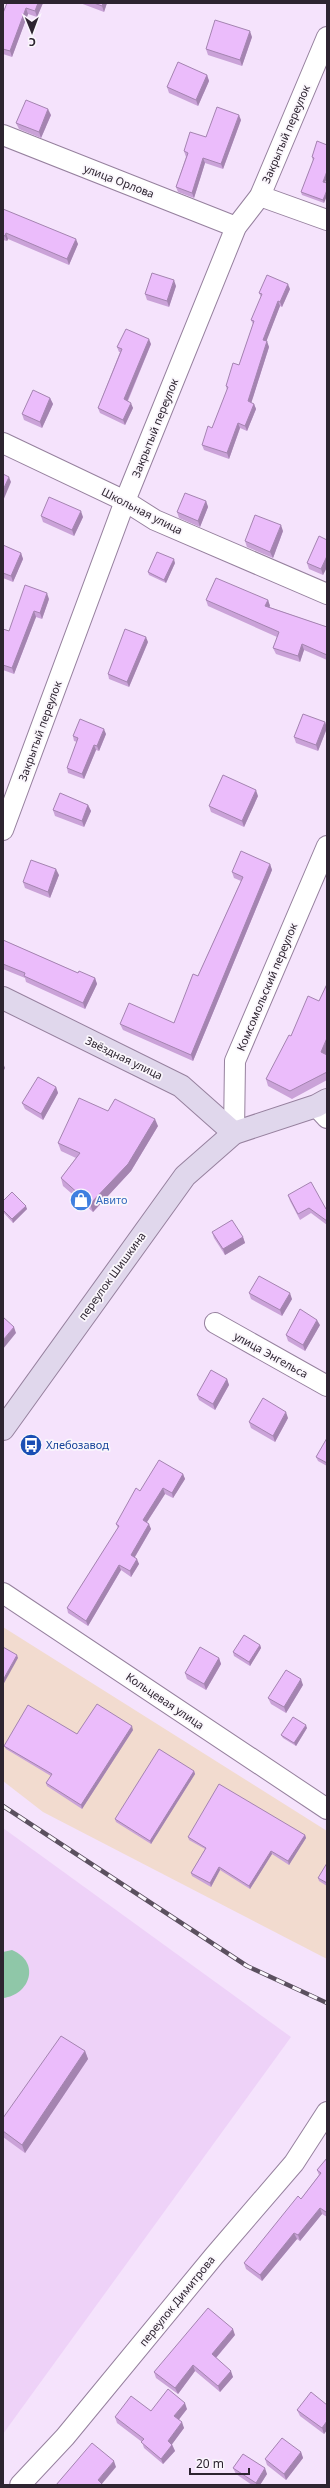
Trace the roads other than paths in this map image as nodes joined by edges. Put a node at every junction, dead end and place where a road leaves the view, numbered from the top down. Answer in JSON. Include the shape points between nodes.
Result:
{"nodes":[{"id":1,"x":327,"y":37,"type":"edge"},
{"id":2,"x":3,"y":135,"type":"edge"},
{"id":3,"x":260,"y":196,"type":"junction"},
{"id":4,"x":327,"y":220,"type":"edge"},
{"id":5,"x":236,"y":227,"type":"junction"},
{"id":6,"x":3,"y":443,"type":"edge"},
{"id":7,"x":126,"y":501,"type":"junction"},
{"id":8,"x":327,"y":594,"type":"edge"},
{"id":9,"x":3,"y":830,"type":"edge"},
{"id":10,"x":327,"y":846,"type":"edge"},
{"id":11,"x":3,"y":998,"type":"edge"},
{"id":12,"x":323,"y":1108,"type":"edge"},
{"id":13,"x":234,"y":1133,"type":"junction"},
{"id":14,"x":215,"y":1323,"type":"dead end"},
{"id":15,"x":327,"y":1386,"type":"edge"},
{"id":16,"x":3,"y":1429,"type":"edge"},
{"id":17,"x":3,"y":1593,"type":"edge"},
{"id":18,"x":327,"y":1809,"type":"edge"},
{"id":19,"x":327,"y":2112,"type":"edge"},
{"id":20,"x":20,"y":2485,"type":"edge"}],
"edges":[{"from":1,"to":3,"type":"street","name":"Закрытый переулок"},
{"from":2,"to":5,"type":"street","name":"улица Орлова"},
{"from":3,"to":4,"type":"street"},
{"from":3,"to":5,"type":"street","name":"Закрытый переулок"},
{"from":5,"to":7,"type":"street","name":"Закрытый переулок"},
{"from":6,"to":7,"type":"street","name":"Школьная улица"},
{"from":7,"to":8,"type":"street","name":"Школьная улица","via":[[155,520]]},
{"from":7,"to":9,"type":"street","name":"Закрытый переулок"},
{"from":10,"to":13,"type":"street","name":"Комсомольский переулок","via":[[236,1062]]},
{"from":11,"to":13,"type":"main road","name":"Звёздная улица","via":[[180,1086]]},
{"from":12,"to":13,"type":"main road"},
{"from":13,"to":16,"type":"main road","name":"переулок Шишкина","via":[[185,1176]]},
{"from":14,"to":15,"type":"street","name":"улица Энгельса"},
{"from":17,"to":18,"type":"street","name":"Кольцевая улица"},
{"from":19,"to":20,"type":"street","name":"переулок Димитрова","via":[[294,2163],[65,2436]]}]}
